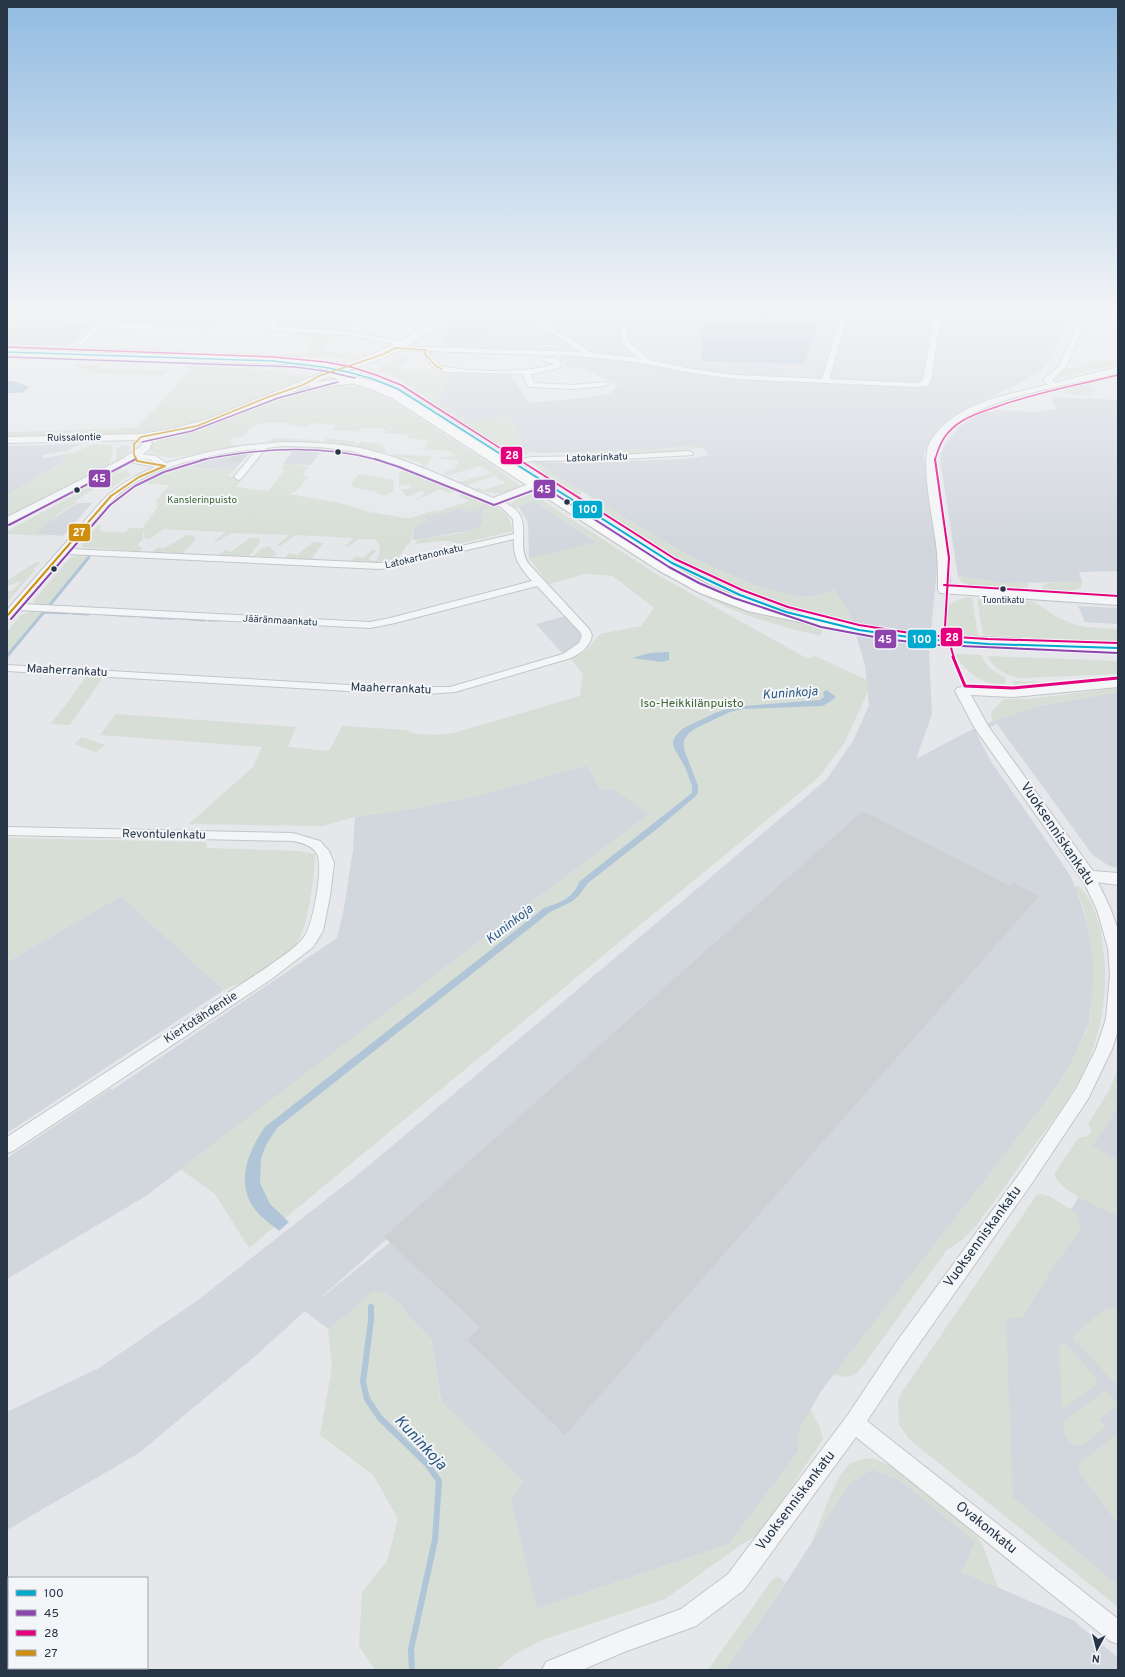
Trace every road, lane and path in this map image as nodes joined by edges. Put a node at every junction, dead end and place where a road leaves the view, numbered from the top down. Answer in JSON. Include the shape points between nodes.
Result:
{"nodes":[{"id":1,"x":303,"y":385,"type":"edge"},
{"id":2,"x":310,"y":385,"type":"edge"},
{"id":3,"x":390,"y":385,"type":"edge"},
{"id":4,"x":549,"y":385,"type":"edge"},
{"id":5,"x":592,"y":385,"type":"edge"},
{"id":6,"x":1056,"y":385,"type":"edge"},
{"id":7,"x":1053,"y":386,"type":"joint"},
{"id":8,"x":293,"y":388,"type":"junction"},
{"id":9,"x":141,"y":437,"type":"junction"},
{"id":10,"x":7,"y":440,"type":"edge"},
{"id":11,"x":262,"y":446,"type":"junction"},
{"id":12,"x":689,"y":453,"type":"dead end"},
{"id":13,"x":134,"y":455,"type":"junction"},
{"id":14,"x":511,"y":464,"type":"junction"},
{"id":15,"x":165,"y":466,"type":"junction"},
{"id":16,"x":238,"y":477,"type":"dead end"},
{"id":17,"x":543,"y":486,"type":"junction"},
{"id":18,"x":500,"y":499,"type":"junction"},
{"id":19,"x":7,"y":521,"type":"edge"},
{"id":20,"x":520,"y":535,"type":"junction"},
{"id":21,"x":64,"y":551,"type":"junction"},
{"id":22,"x":539,"y":582,"type":"junction"},
{"id":23,"x":1118,"y":601,"type":"edge"},
{"id":24,"x":15,"y":607,"type":"junction"},
{"id":25,"x":7,"y":616,"type":"edge"},
{"id":26,"x":1118,"y":648,"type":"edge"},
{"id":27,"x":7,"y":668,"type":"edge"},
{"id":28,"x":1118,"y":683,"type":"edge"},
{"id":29,"x":7,"y":831,"type":"edge"},
{"id":30,"x":319,"y":847,"type":"joint"},
{"id":31,"x":1088,"y":876,"type":"junction"},
{"id":32,"x":1118,"y":879,"type":"edge"},
{"id":33,"x":7,"y":1146,"type":"edge"},
{"id":34,"x":854,"y":1423,"type":"junction"},
{"id":35,"x":1118,"y":1633,"type":"edge"},
{"id":36,"x":554,"y":1670,"type":"edge"}],
"edges":[{"from":1,"to":8,"type":"street"},
{"from":2,"to":8,"type":"street"},
{"from":3,"to":14,"type":"main road"},
{"from":4,"to":5,"type":"street"},
{"from":6,"to":7,"type":"street"},
{"from":7,"to":23,"type":"street","via":[[1000,399],[970,411],[945,429],[933,446],[930,461],[943,553],[944,590]]},
{"from":8,"to":9,"type":"street","name":"Ruissalontie","via":[[197,426]]},
{"from":9,"to":10,"type":"street","name":"Ruissalontie"},
{"from":9,"to":13,"type":"street","via":[[147,443],[145,448]]},
{"from":11,"to":15,"type":"street","name":"Maaherrankatu","via":[[223,451]]},
{"from":11,"to":16,"type":"street"},
{"from":11,"to":18,"type":"street","name":"Maaherrankatu","via":[[320,445],[366,452]]},
{"from":12,"to":14,"type":"street","name":"Latokarinkatu","via":[[532,459]]},
{"from":13,"to":15,"type":"street","via":[[137,461]]},
{"from":13,"to":19,"type":"street"},
{"from":14,"to":17,"type":"main road"},
{"from":15,"to":21,"type":"street","via":[[139,478],[111,496]]},
{"from":17,"to":18,"type":"street","via":[[511,498]]},
{"from":17,"to":26,"type":"main road","via":[[701,579],[736,594],[823,622],[886,634],[939,640]]},
{"from":18,"to":20,"type":"street","name":"Maaherrankatu","via":[[516,515]]},
{"from":20,"to":21,"type":"street","name":"Latokartanonkatu","via":[[379,566]]},
{"from":20,"to":22,"type":"street","name":"Maaherrankatu","via":[[519,555]]},
{"from":21,"to":24,"type":"street"},
{"from":22,"to":24,"type":"street","name":"Jääränmaankatu","via":[[370,625]]},
{"from":22,"to":27,"type":"street","name":"Maaherrankatu","via":[[585,631],[587,639],[583,644],[567,656],[451,690],[388,690]]},
{"from":24,"to":25,"type":"street"},
{"from":28,"to":31,"type":"street","name":"Vuoksenniskankatu","via":[[1013,693],[962,691],[982,727]]},
{"from":29,"to":30,"type":"street","name":"Revontulenkatu","via":[[286,836],[309,840]]},
{"from":30,"to":33,"type":"street","name":"Kiertotähdentie","via":[[323,850],[328,863],[318,923],[308,943],[268,974]]},
{"from":31,"to":32,"type":"street"},
{"from":31,"to":34,"type":"street","name":"Vuoksenniskankatu","via":[[1104,910],[1115,948],[1115,1011],[1104,1049],[1082,1094],[1028,1175],[902,1351]]},
{"from":34,"to":35,"type":"street","name":"Ovakonkatu"},
{"from":34,"to":36,"type":"street","name":"Vuoksenniskankatu","via":[[736,1582],[688,1618]]}]}
